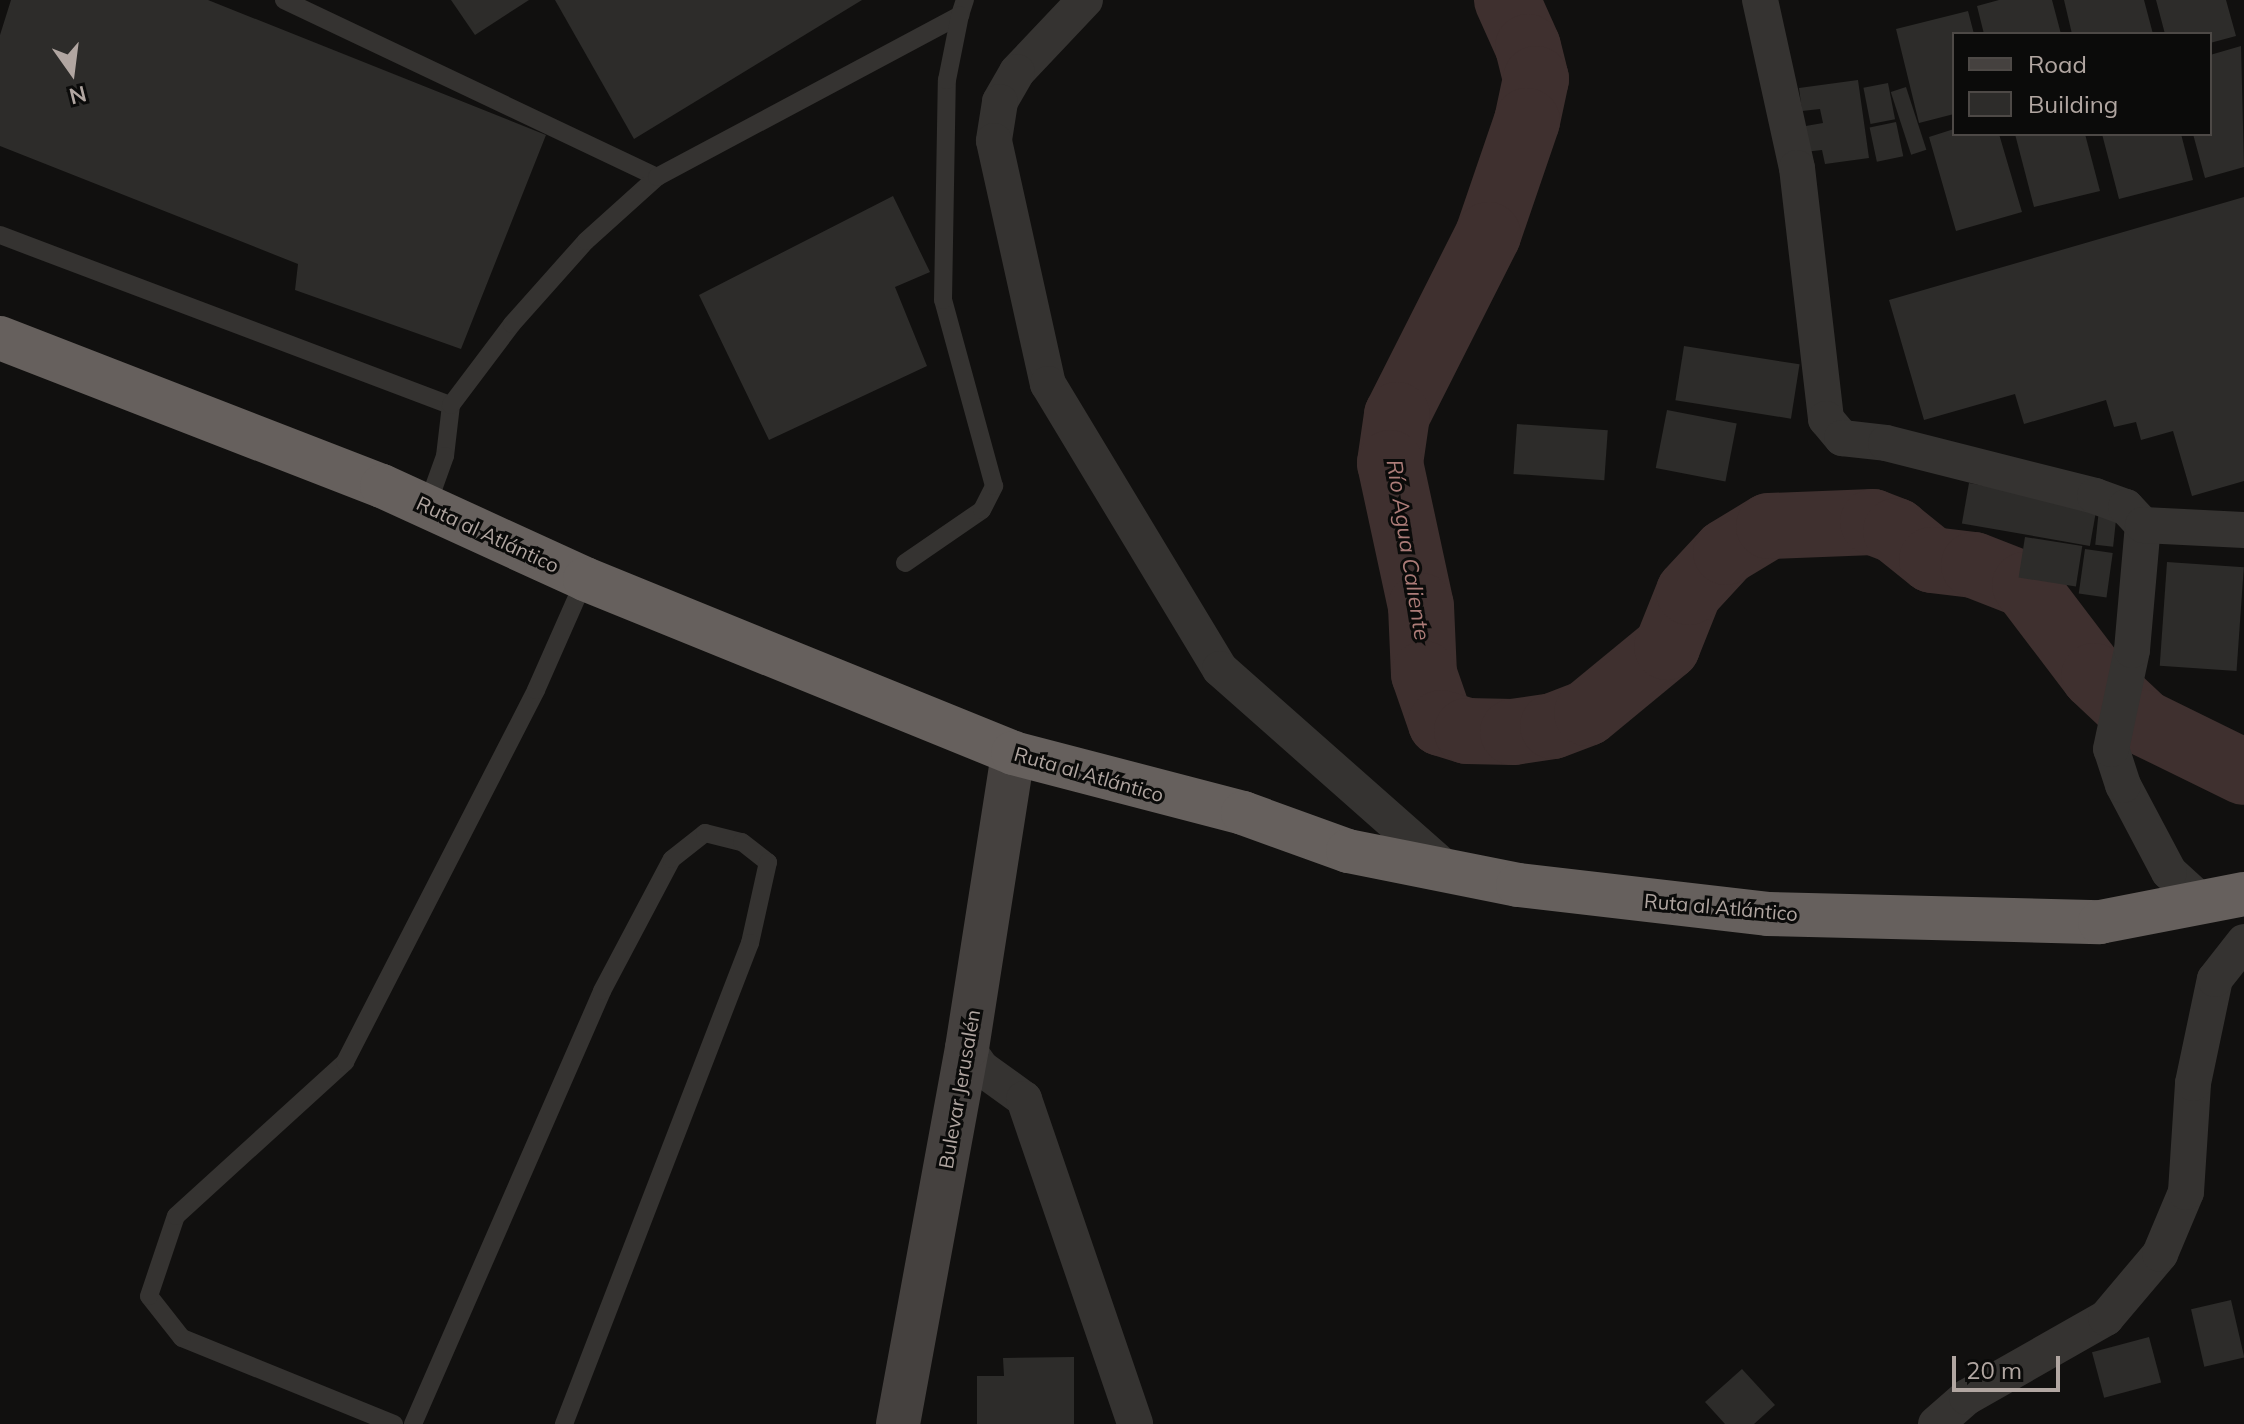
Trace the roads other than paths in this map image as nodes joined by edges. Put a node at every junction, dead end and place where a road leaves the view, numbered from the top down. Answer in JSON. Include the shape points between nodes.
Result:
{"nodes":[{"id":1,"x":284,"y":0,"type":"edge"},
{"id":2,"x":1085,"y":0,"type":"edge"},
{"id":3,"x":1760,"y":0,"type":"edge"},
{"id":4,"x":962,"y":7,"type":"edge"},
{"id":5,"x":657,"y":177,"type":"junction"},
{"id":6,"x":0,"y":235,"type":"edge"},
{"id":7,"x":0,"y":338,"type":"edge"},
{"id":8,"x":451,"y":405,"type":"junction"},
{"id":9,"x":427,"y":506,"type":"junction"},
{"id":10,"x":2143,"y":525,"type":"junction"},
{"id":11,"x":2244,"y":530,"type":"edge"},
{"id":12,"x":905,"y":563,"type":"dead end"},
{"id":13,"x":585,"y":579,"type":"junction"},
{"id":14,"x":1013,"y":753,"type":"junction"},
{"id":15,"x":1448,"y":871,"type":"junction"},
{"id":16,"x":2224,"y":898,"type":"edge"},
{"id":17,"x":2244,"y":942,"type":"edge"},
{"id":18,"x":967,"y":1048,"type":"junction"},
{"id":19,"x":394,"y":1424,"type":"edge"},
{"id":20,"x":413,"y":1424,"type":"edge"},
{"id":21,"x":564,"y":1424,"type":"edge"},
{"id":22,"x":898,"y":1424,"type":"edge"},
{"id":23,"x":1135,"y":1424,"type":"edge"},
{"id":24,"x":1936,"y":1424,"type":"edge"}],
"edges":[{"from":1,"to":5,"type":"lane"},
{"from":2,"to":15,"type":"street","via":[[1017,72],[1000,102],[994,141],[1048,384],[1220,669]]},
{"from":3,"to":10,"type":"street","via":[[1797,168],[1826,419],[1842,438],[1886,443],[2095,496],[2126,507]]},
{"from":4,"to":5,"type":"lane"},
{"from":4,"to":12,"type":"lane","via":[[947,80],[943,300],[994,486],[982,510]]},
{"from":5,"to":8,"type":"lane","via":[[586,241],[512,324]]},
{"from":6,"to":8,"type":"lane"},
{"from":7,"to":9,"type":"highway","name":"Ruta al Atlántico"},
{"from":8,"to":9,"type":"lane","via":[[445,456]]},
{"from":9,"to":13,"type":"highway","name":"Ruta al Atlántico"},
{"from":10,"to":11,"type":"street"},
{"from":10,"to":16,"type":"street","via":[[2132,650],[2111,749],[2123,785],[2169,872]]},
{"from":13,"to":14,"type":"highway","name":"Ruta al Atlántico"},
{"from":13,"to":19,"type":"lane","via":[[536,690],[345,1062],[176,1216],[149,1296],[182,1338]]},
{"from":14,"to":15,"type":"highway","name":"Ruta al Atlántico","via":[[1243,813],[1348,851]]},
{"from":14,"to":18,"type":"main road","name":"Bulevar Jerusalén"},
{"from":15,"to":16,"type":"highway","name":"Ruta al Atlántico","via":[[1518,885],[1767,914],[2100,922]]},
{"from":17,"to":24,"type":"street","via":[[2215,979],[2193,1083],[2186,1192],[2160,1254],[2106,1318],[1967,1397]]},
{"from":18,"to":22,"type":"main road","name":"Bulevar Jerusalén"},
{"from":18,"to":23,"type":"street","via":[[981,1068],[1024,1099]]},
{"from":20,"to":21,"type":"lane","via":[[602,991],[672,859],[705,833],[742,842],[768,862],[750,943]]}]}
